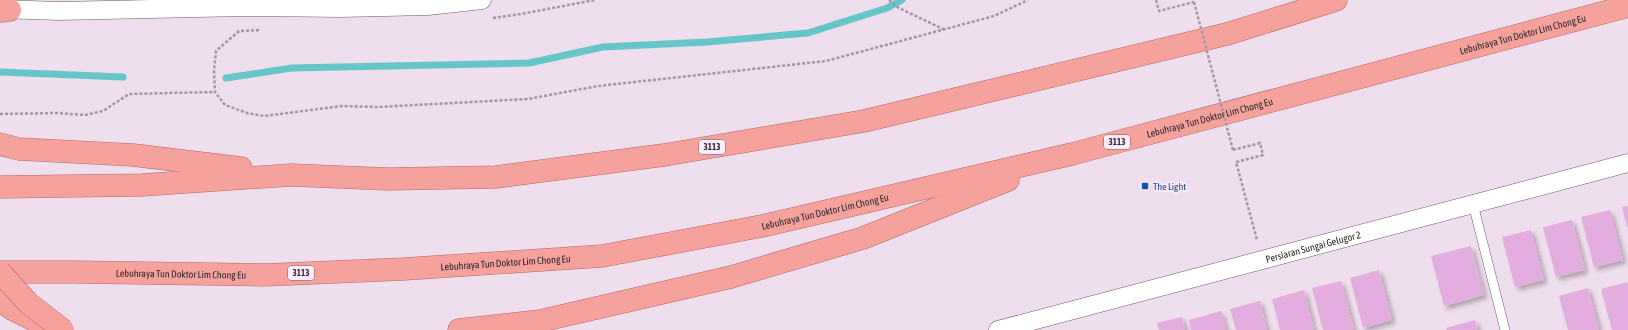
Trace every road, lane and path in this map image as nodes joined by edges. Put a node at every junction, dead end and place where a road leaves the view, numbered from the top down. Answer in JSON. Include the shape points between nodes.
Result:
{"nodes":[{"id":1,"x":482,"y":0,"type":"edge"},
{"id":2,"x":890,"y":0,"type":"edge"},
{"id":3,"x":1028,"y":0,"type":"edge"},
{"id":4,"x":1156,"y":0,"type":"edge"},
{"id":5,"x":1336,"y":0,"type":"edge"},
{"id":6,"x":1628,"y":6,"type":"edge"},
{"id":7,"x":3,"y":9,"type":"edge"},
{"id":8,"x":944,"y":29,"type":"junction"},
{"id":9,"x":0,"y":114,"type":"edge"},
{"id":10,"x":0,"y":144,"type":"edge"},
{"id":11,"x":1072,"y":154,"type":"junction"},
{"id":12,"x":1628,"y":163,"type":"edge"},
{"id":13,"x":291,"y":174,"type":"junction"},
{"id":14,"x":0,"y":187,"type":"edge"},
{"id":15,"x":1473,"y":204,"type":"junction"},
{"id":16,"x":1262,"y":260,"type":"junction"},
{"id":17,"x":0,"y":272,"type":"edge"},
{"id":18,"x":0,"y":300,"type":"edge"},
{"id":19,"x":54,"y":330,"type":"edge"},
{"id":20,"x":63,"y":330,"type":"edge"},
{"id":21,"x":459,"y":330,"type":"edge"},
{"id":22,"x":998,"y":330,"type":"edge"},
{"id":23,"x":1505,"y":330,"type":"edge"}],
"edges":[{"from":1,"to":7,"type":"street","via":[[428,6],[341,8],[243,7],[59,11]]},
{"from":2,"to":8,"type":"path","via":[[899,8]]},
{"from":3,"to":8,"type":"path","via":[[994,16]]},
{"from":4,"to":16,"type":"path","bridge":true,"via":[[1159,11],[1194,2],[1233,150],[1260,142],[1263,155],[1236,162]]},
{"from":5,"to":13,"type":"highway","number":"3113","via":[[1227,34],[864,120],[664,155],[496,177],[388,179]]},
{"from":6,"to":11,"type":"highway","name":"Lebuhraya Tun Doktor Lim Chong Eu","number":"3113"},
{"from":8,"to":9,"type":"path","via":[[826,61],[598,86],[528,99],[378,107],[342,106],[264,116],[225,105],[215,92],[129,94],[94,114]]},
{"from":10,"to":13,"type":"highway","via":[[19,149],[133,155]]},
{"from":11,"to":17,"type":"highway","name":"Lebuhraya Tun Doktor Lim Chong Eu","number":"3113","via":[[762,226],[602,256],[265,275]]},
{"from":11,"to":21,"type":"highway","via":[[864,238],[731,278],[540,321]]},
{"from":12,"to":15,"type":"street","name":"Persiaran Sungai Gelugor 2"},
{"from":13,"to":14,"type":"highway","number":"3113","via":[[142,185]]},
{"from":15,"to":16,"type":"street","name":"Persiaran Sungai Gelugor 2"},
{"from":15,"to":23,"type":"lane"},
{"from":16,"to":22,"type":"street","name":"Persiaran Sungai Gelugor 2"},
{"from":17,"to":20,"type":"highway","bridge":true,"via":[[28,303]]},
{"from":18,"to":19,"type":"highway","via":[[12,309]]}]}
